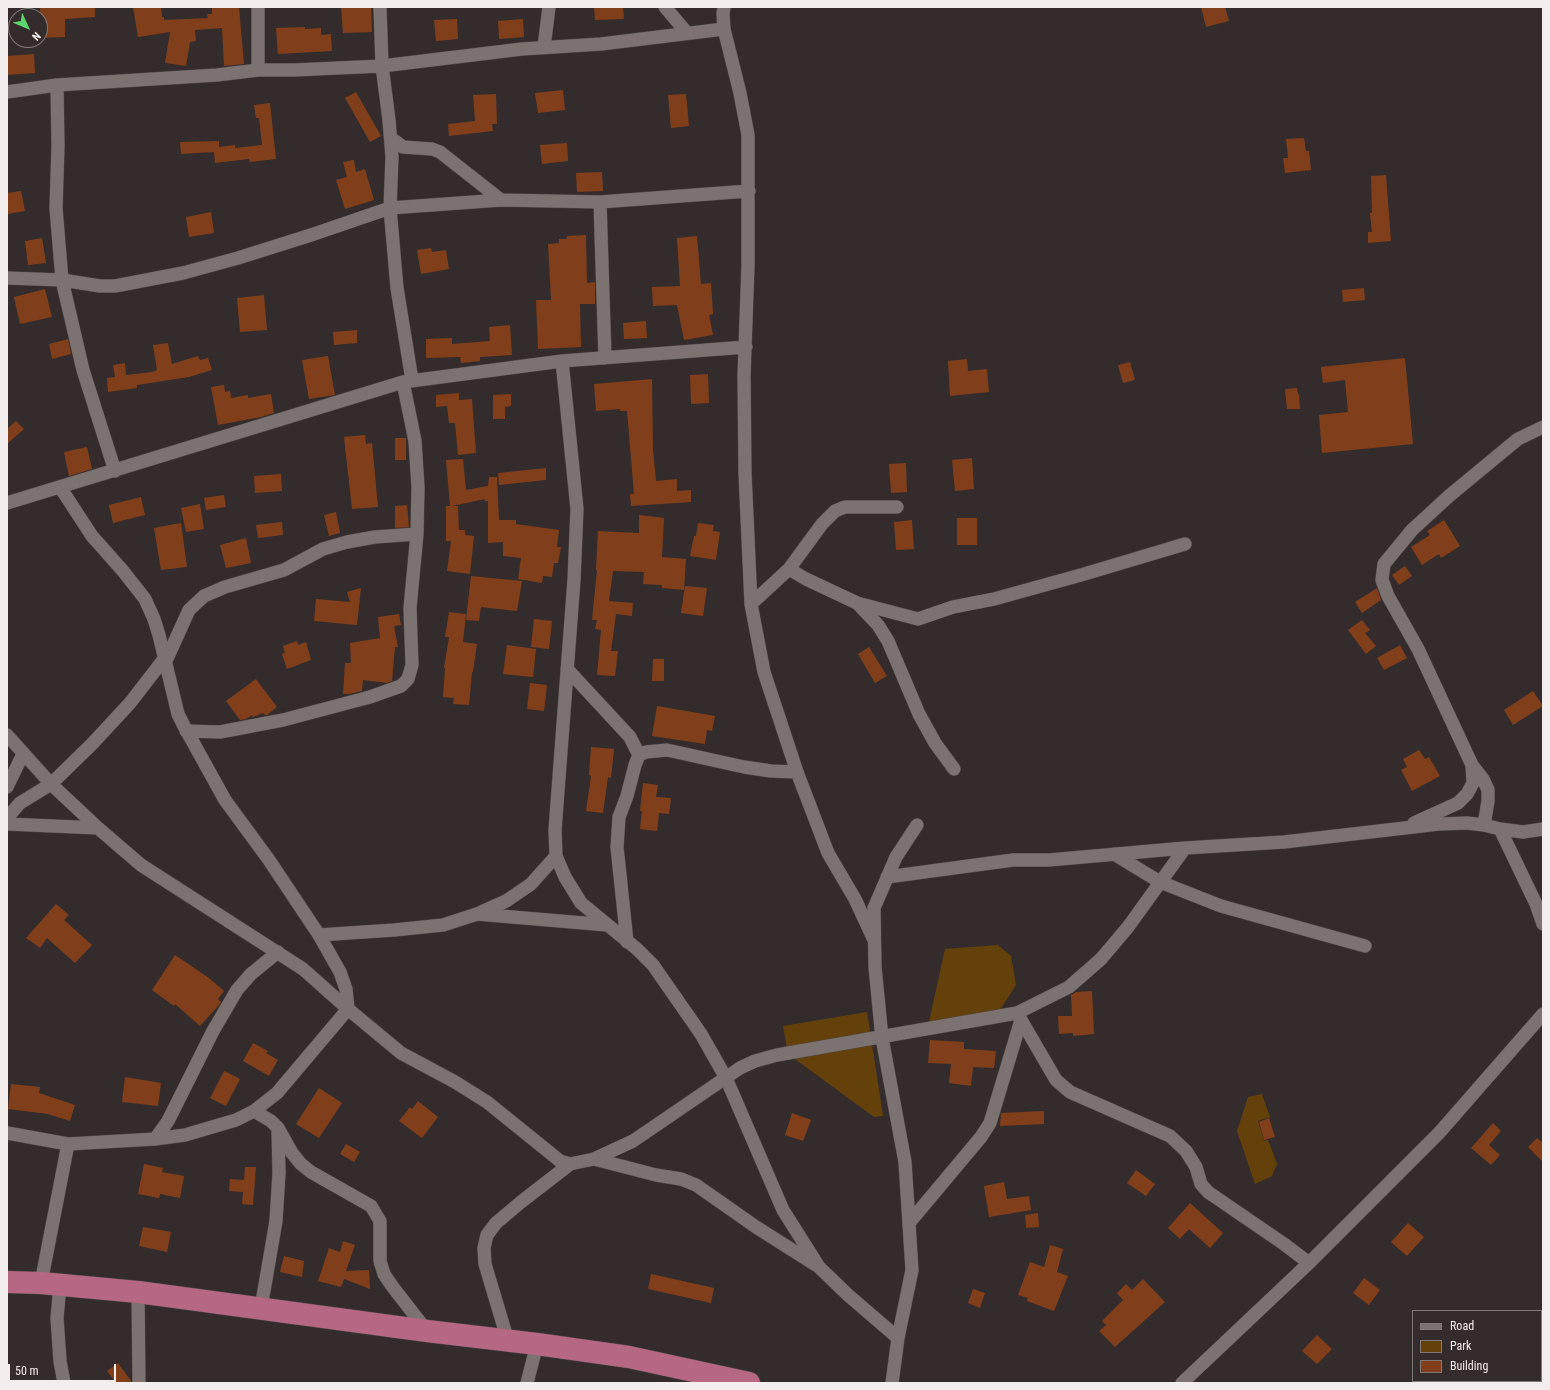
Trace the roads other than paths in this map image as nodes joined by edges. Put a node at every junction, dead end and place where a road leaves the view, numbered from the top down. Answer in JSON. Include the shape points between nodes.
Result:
{"nodes":[{"id":1,"x":258,"y":7,"type":"edge"},
{"id":2,"x":380,"y":7,"type":"edge"},
{"id":3,"x":549,"y":7,"type":"edge"},
{"id":4,"x":665,"y":7,"type":"edge"},
{"id":5,"x":724,"y":7,"type":"edge"},
{"id":6,"x":724,"y":29,"type":"junction"},
{"id":7,"x":687,"y":33,"type":"junction"},
{"id":8,"x":544,"y":47,"type":"junction"},
{"id":9,"x":382,"y":66,"type":"junction"},
{"id":10,"x":258,"y":70,"type":"junction"},
{"id":11,"x":56,"y":85,"type":"junction"},
{"id":12,"x":7,"y":92,"type":"edge"},
{"id":13,"x":391,"y":138,"type":"junction"},
{"id":14,"x":749,"y":191,"type":"junction"},
{"id":15,"x":501,"y":200,"type":"junction"},
{"id":16,"x":600,"y":202,"type":"junction"},
{"id":17,"x":390,"y":208,"type":"junction"},
{"id":18,"x":7,"y":278,"type":"edge"},
{"id":19,"x":62,"y":280,"type":"junction"},
{"id":20,"x":746,"y":347,"type":"junction"},
{"id":21,"x":605,"y":358,"type":"junction"},
{"id":22,"x":562,"y":361,"type":"junction"},
{"id":23,"x":408,"y":381,"type":"junction"},
{"id":24,"x":1543,"y":427,"type":"edge"},
{"id":25,"x":115,"y":471,"type":"junction"},
{"id":26,"x":60,"y":487,"type":"junction"},
{"id":27,"x":8,"y":502,"type":"edge"},
{"id":28,"x":897,"y":507,"type":"dead end"},
{"id":29,"x":417,"y":534,"type":"junction"},
{"id":30,"x":1186,"y":544,"type":"dead end"},
{"id":31,"x":789,"y":569,"type":"junction"},
{"id":32,"x":857,"y":603,"type":"junction"},
{"id":33,"x":750,"y":604,"type":"junction"},
{"id":34,"x":165,"y":661,"type":"junction"},
{"id":35,"x":568,"y":668,"type":"junction"},
{"id":36,"x":186,"y":731,"type":"junction"},
{"id":37,"x":7,"y":735,"type":"edge"},
{"id":38,"x":23,"y":754,"type":"junction"},
{"id":39,"x":639,"y":755,"type":"junction"},
{"id":40,"x":1472,"y":765,"type":"junction"},
{"id":41,"x":954,"y":768,"type":"dead end"},
{"id":42,"x":797,"y":772,"type":"junction"},
{"id":43,"x":51,"y":784,"type":"junction"},
{"id":44,"x":7,"y":787,"type":"edge"},
{"id":45,"x":7,"y":818,"type":"edge"},
{"id":46,"x":7,"y":824,"type":"edge"},
{"id":47,"x":1484,"y":824,"type":"junction"},
{"id":48,"x":917,"y":825,"type":"dead end"},
{"id":49,"x":98,"y":828,"type":"junction"},
{"id":50,"x":1404,"y":828,"type":"junction"},
{"id":51,"x":1500,"y":829,"type":"junction"},
{"id":52,"x":1543,"y":829,"type":"edge"},
{"id":53,"x":1185,"y":848,"type":"junction"},
{"id":54,"x":1114,"y":854,"type":"junction"},
{"id":55,"x":556,"y":856,"type":"junction"},
{"id":56,"x":887,"y":876,"type":"junction"},
{"id":57,"x":1160,"y":882,"type":"junction"},
{"id":58,"x":477,"y":914,"type":"junction"},
{"id":59,"x":1543,"y":924,"type":"edge"},
{"id":60,"x":607,"y":925,"type":"junction"},
{"id":61,"x":319,"y":935,"type":"junction"},
{"id":62,"x":874,"y":940,"type":"junction"},
{"id":63,"x":627,"y":942,"type":"junction"},
{"id":64,"x":1365,"y":946,"type":"dead end"},
{"id":65,"x":278,"y":952,"type":"junction"},
{"id":66,"x":348,"y":1009,"type":"junction"},
{"id":67,"x":1543,"y":1014,"type":"edge"},
{"id":68,"x":1019,"y":1016,"type":"junction"},
{"id":69,"x":882,"y":1038,"type":"junction"},
{"id":70,"x":726,"y":1078,"type":"junction"},
{"id":71,"x":254,"y":1111,"type":"junction"},
{"id":72,"x":278,"y":1128,"type":"junction"},
{"id":73,"x":7,"y":1133,"type":"edge"},
{"id":74,"x":155,"y":1139,"type":"junction"},
{"id":75,"x":68,"y":1144,"type":"junction"},
{"id":76,"x":594,"y":1159,"type":"junction"},
{"id":77,"x":570,"y":1164,"type":"junction"},
{"id":78,"x":909,"y":1222,"type":"junction"},
{"id":79,"x":1309,"y":1263,"type":"junction"},
{"id":80,"x":819,"y":1266,"type":"junction"},
{"id":81,"x":7,"y":1282,"type":"edge"},
{"id":82,"x":50,"y":1284,"type":"junction"},
{"id":83,"x":138,"y":1292,"type":"junction"},
{"id":84,"x":261,"y":1308,"type":"junction"},
{"id":85,"x":427,"y":1331,"type":"junction"},
{"id":86,"x":898,"y":1338,"type":"junction"},
{"id":87,"x":508,"y":1341,"type":"junction"},
{"id":88,"x":537,"y":1344,"type":"junction"},
{"id":89,"x":64,"y":1383,"type":"edge"},
{"id":90,"x":139,"y":1383,"type":"edge"},
{"id":91,"x":527,"y":1383,"type":"edge"},
{"id":92,"x":749,"y":1383,"type":"edge"},
{"id":93,"x":892,"y":1383,"type":"edge"},
{"id":94,"x":1182,"y":1383,"type":"edge"}],
"edges":[{"from":1,"to":10,"type":"street"},
{"from":2,"to":9,"type":"street"},
{"from":3,"to":8,"type":"street"},
{"from":4,"to":7,"type":"street"},
{"from":5,"to":6,"type":"street"},
{"from":6,"to":7,"type":"street"},
{"from":6,"to":14,"type":"street","via":[[748,135]]},
{"from":7,"to":8,"type":"street","via":[[601,44]]},
{"from":8,"to":9,"type":"street"},
{"from":9,"to":10,"type":"street"},
{"from":9,"to":13,"type":"street"},
{"from":10,"to":11,"type":"street"},
{"from":11,"to":12,"type":"street"},
{"from":11,"to":19,"type":"street","via":[[56,208]]},
{"from":13,"to":15,"type":"street","via":[[403,147],[440,152]]},
{"from":13,"to":17,"type":"street"},
{"from":14,"to":16,"type":"street"},
{"from":14,"to":20,"type":"street"},
{"from":15,"to":16,"type":"street"},
{"from":15,"to":17,"type":"street"},
{"from":16,"to":21,"type":"street"},
{"from":17,"to":19,"type":"street","via":[[304,238],[183,273],[115,286]]},
{"from":17,"to":23,"type":"street"},
{"from":18,"to":19,"type":"street"},
{"from":19,"to":25,"type":"street","via":[[83,370]]},
{"from":20,"to":21,"type":"street"},
{"from":20,"to":33,"type":"street","via":[[745,473]]},
{"from":21,"to":22,"type":"street"},
{"from":22,"to":23,"type":"street"},
{"from":22,"to":35,"type":"street","via":[[577,510]]},
{"from":23,"to":25,"type":"street"},
{"from":23,"to":29,"type":"street","via":[[418,487]]},
{"from":24,"to":40,"type":"street","via":[[1518,439],[1448,496],[1412,530],[1384,564],[1382,580],[1388,596],[1418,649]]},
{"from":25,"to":26,"type":"street"},
{"from":26,"to":27,"type":"street"},
{"from":26,"to":34,"type":"street","via":[[92,536],[145,599],[154,619]]},
{"from":28,"to":31,"type":"street","via":[[845,507],[835,511],[822,524]]},
{"from":29,"to":34,"type":"street","via":[[347,542],[323,549],[284,570],[225,587],[204,596],[189,610]]},
{"from":29,"to":36,"type":"street","via":[[410,608],[412,665],[405,683],[370,697],[257,726],[220,732]]},
{"from":30,"to":32,"type":"street","via":[[994,599],[953,607],[918,619]]},
{"from":31,"to":32,"type":"street"},
{"from":31,"to":33,"type":"street"},
{"from":32,"to":41,"type":"street","via":[[882,630],[919,714],[935,743]]},
{"from":33,"to":42,"type":"street","via":[[764,672]]},
{"from":34,"to":36,"type":"street","via":[[178,714]]},
{"from":34,"to":43,"type":"street","via":[[92,744]]},
{"from":35,"to":39,"type":"street","via":[[630,737]]},
{"from":35,"to":55,"type":"street","via":[[555,830]]},
{"from":36,"to":61,"type":"street","via":[[225,800],[274,866]]},
{"from":37,"to":38,"type":"street"},
{"from":38,"to":43,"type":"street"},
{"from":38,"to":44,"type":"street"},
{"from":39,"to":42,"type":"street","via":[[667,750],[744,767]]},
{"from":39,"to":63,"type":"street","via":[[619,817],[617,847]]},
{"from":40,"to":47,"type":"street","via":[[1488,790]]},
{"from":40,"to":50,"type":"street","via":[[1473,783],[1458,803]]},
{"from":42,"to":62,"type":"street","via":[[828,853]]},
{"from":43,"to":45,"type":"street","via":[[20,803]]},
{"from":43,"to":49,"type":"street"},
{"from":46,"to":49,"type":"street"},
{"from":47,"to":50,"type":"street","via":[[1439,824]]},
{"from":47,"to":51,"type":"street"},
{"from":48,"to":56,"type":"street"},
{"from":49,"to":65,"type":"street","via":[[141,864]]},
{"from":50,"to":53,"type":"street","via":[[1284,842]]},
{"from":51,"to":52,"type":"street","via":[[1523,832]]},
{"from":51,"to":59,"type":"street"},
{"from":53,"to":54,"type":"street"},
{"from":53,"to":57,"type":"street"},
{"from":54,"to":56,"type":"street","via":[[1049,860],[1013,860]]},
{"from":54,"to":57,"type":"street"},
{"from":55,"to":58,"type":"street","via":[[531,884],[506,901]]},
{"from":55,"to":60,"type":"street","via":[[565,877],[582,903]]},
{"from":56,"to":62,"type":"street","via":[[874,908]]},
{"from":57,"to":64,"type":"street","via":[[1221,906]]},
{"from":57,"to":68,"type":"street","via":[[1101,959],[1069,987]]},
{"from":58,"to":60,"type":"street"},
{"from":58,"to":61,"type":"street","via":[[443,925]]},
{"from":60,"to":63,"type":"street"},
{"from":61,"to":66,"type":"street","via":[[342,978]]},
{"from":62,"to":69,"type":"street"},
{"from":63,"to":70,"type":"street","via":[[653,965],[701,1034]]},
{"from":65,"to":66,"type":"street","via":[[303,969]]},
{"from":65,"to":74,"type":"street","via":[[251,974],[237,990],[168,1121]]},
{"from":66,"to":71,"type":"street","via":[[277,1093]]},
{"from":66,"to":77,"type":"street","via":[[401,1052],[487,1102],[560,1161]]},
{"from":67,"to":79,"type":"street","via":[[1439,1133]]},
{"from":68,"to":69,"type":"street"},
{"from":68,"to":78,"type":"street","via":[[990,1123]]},
{"from":68,"to":79,"type":"street","via":[[1056,1080],[1070,1092],[1170,1136],[1186,1151],[1196,1167],[1201,1184],[1208,1192]]},
{"from":69,"to":70,"type":"street","via":[[777,1055],[755,1061]]},
{"from":69,"to":78,"type":"street","via":[[905,1162]]},
{"from":70,"to":76,"type":"street","via":[[633,1141]]},
{"from":70,"to":80,"type":"street","via":[[783,1210]]},
{"from":71,"to":72,"type":"street"},
{"from":71,"to":74,"type":"street","via":[[216,1127]]},
{"from":72,"to":84,"type":"street","via":[[276,1221]]},
{"from":72,"to":85,"type":"street","via":[[301,1164],[371,1206],[380,1221],[380,1261],[384,1274]]},
{"from":73,"to":75,"type":"street"},
{"from":74,"to":75,"type":"street"},
{"from":75,"to":82,"type":"street"},
{"from":76,"to":77,"type":"street"},
{"from":76,"to":80,"type":"street","via":[[681,1179],[696,1186]]},
{"from":77,"to":87,"type":"street","via":[[496,1223],[487,1235],[484,1248],[485,1264]]},
{"from":78,"to":86,"type":"street","via":[[912,1270]]},
{"from":79,"to":94,"type":"street"},
{"from":80,"to":86,"type":"street"},
{"from":81,"to":82,"type":"highway"},
{"from":82,"to":83,"type":"highway"},
{"from":82,"to":89,"type":"street","via":[[58,1318]]},
{"from":83,"to":84,"type":"highway"},
{"from":83,"to":90,"type":"street"},
{"from":84,"to":85,"type":"highway"},
{"from":85,"to":87,"type":"highway"},
{"from":86,"to":93,"type":"street"},
{"from":87,"to":88,"type":"highway"},
{"from":88,"to":91,"type":"street"},
{"from":88,"to":92,"type":"highway","via":[[629,1357]]}]}
